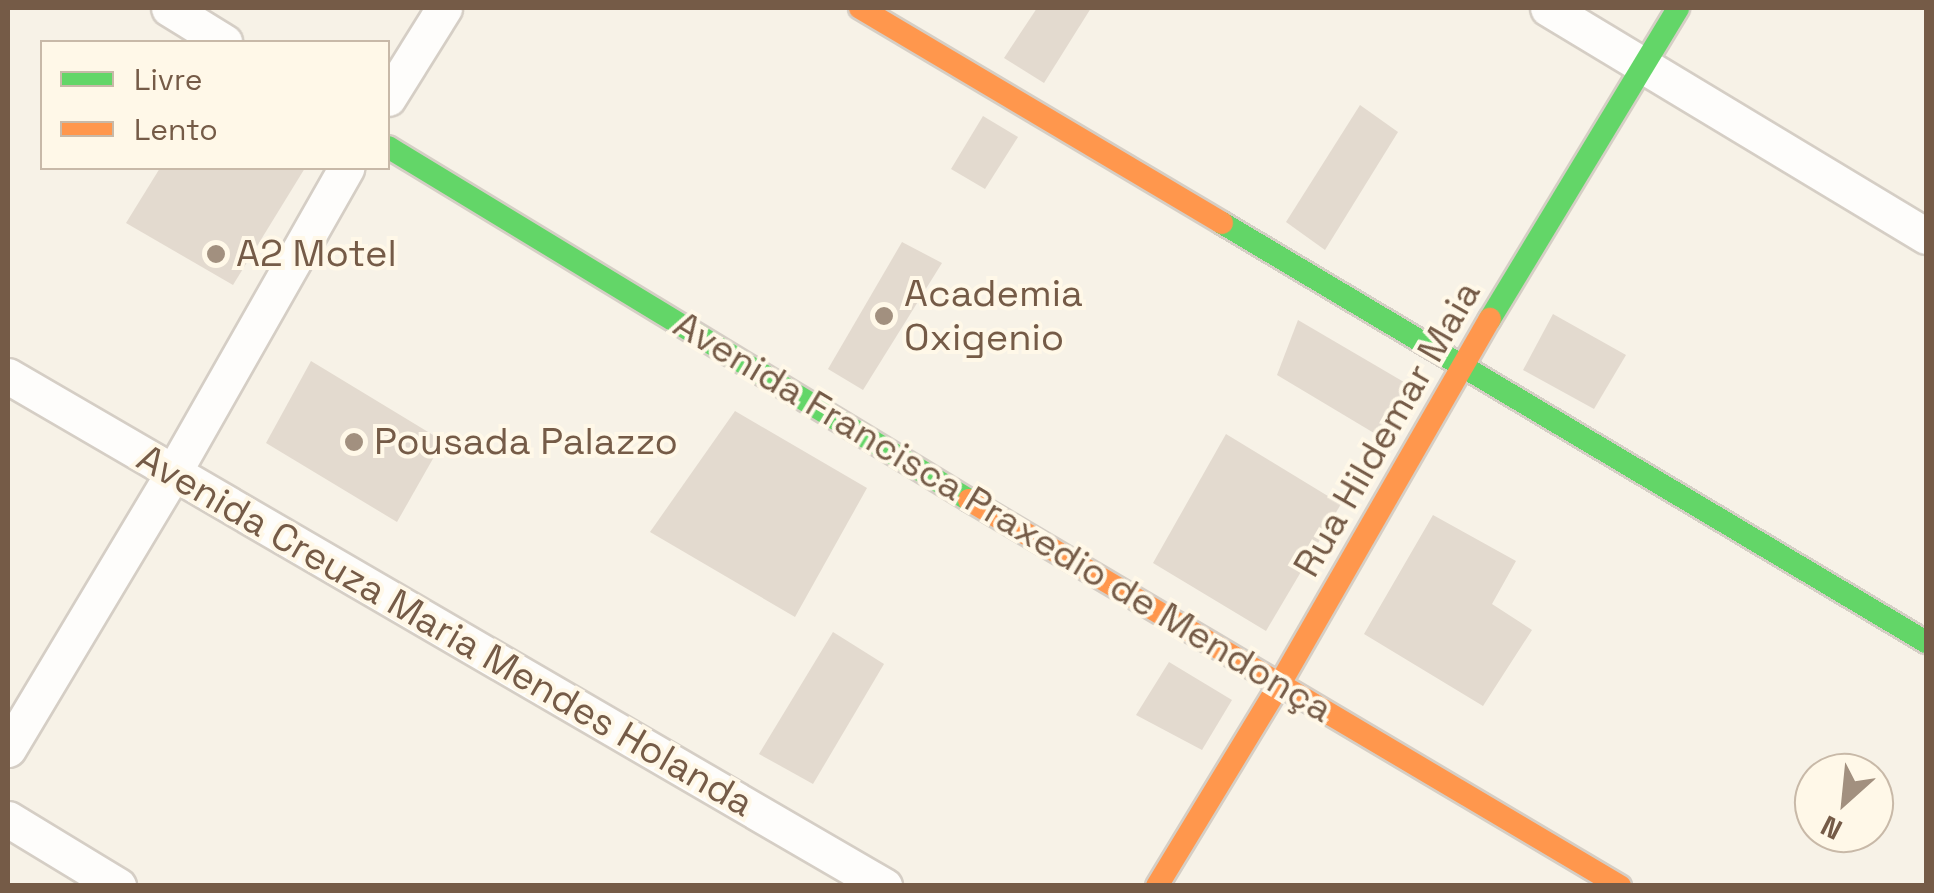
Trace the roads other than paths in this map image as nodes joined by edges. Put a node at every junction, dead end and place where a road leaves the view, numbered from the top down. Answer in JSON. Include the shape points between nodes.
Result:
{"nodes":[{"id":1,"x":169,"y":8,"type":"edge"},
{"id":2,"x":444,"y":8,"type":"edge"},
{"id":3,"x":860,"y":8,"type":"edge"},
{"id":4,"x":1548,"y":8,"type":"edge"},
{"id":5,"x":1678,"y":8,"type":"edge"},
{"id":6,"x":221,"y":40,"type":"edge"},
{"id":7,"x":1643,"y":67,"type":"junction"},
{"id":8,"x":390,"y":95,"type":"edge"},
{"id":9,"x":390,"y":148,"type":"edge"},
{"id":10,"x":345,"y":170,"type":"edge"},
{"id":11,"x":1926,"y":236,"type":"edge"},
{"id":12,"x":1462,"y":364,"type":"junction"},
{"id":13,"x":8,"y":376,"type":"edge"},
{"id":14,"x":173,"y":474,"type":"junction"},
{"id":15,"x":1926,"y":642,"type":"edge"},
{"id":16,"x":1281,"y":682,"type":"junction"},
{"id":17,"x":8,"y":749,"type":"edge"},
{"id":18,"x":8,"y":819,"type":"edge"},
{"id":19,"x":118,"y":886,"type":"edge"},
{"id":20,"x":884,"y":886,"type":"edge"},
{"id":21,"x":1157,"y":886,"type":"edge"},
{"id":22,"x":1620,"y":886,"type":"edge"}],
"edges":[{"from":1,"to":6,"type":"street"},
{"from":2,"to":8,"type":"street"},
{"from":3,"to":12,"type":"street"},
{"from":4,"to":7,"type":"street"},
{"from":5,"to":7,"type":"street","name":"Rua Hildemar Maia"},
{"from":7,"to":11,"type":"street"},
{"from":7,"to":12,"type":"street","name":"Rua Hildemar Maia"},
{"from":9,"to":16,"type":"street","name":"Avenida Francisca Praxedio de Mendonça"},
{"from":10,"to":14,"type":"street"},
{"from":12,"to":15,"type":"street"},
{"from":12,"to":16,"type":"street","name":"Rua Hildemar Maia"},
{"from":13,"to":14,"type":"street","name":"Avenida Creuza Maria Mendes Holanda"},
{"from":14,"to":17,"type":"street"},
{"from":14,"to":20,"type":"street","name":"Avenida Creuza Maria Mendes Holanda"},
{"from":16,"to":21,"type":"street","name":"Rua Hildemar Maia"},
{"from":16,"to":22,"type":"street","name":"Avenida Francisca Praxedio de Mendonça"},
{"from":18,"to":19,"type":"street"}]}
